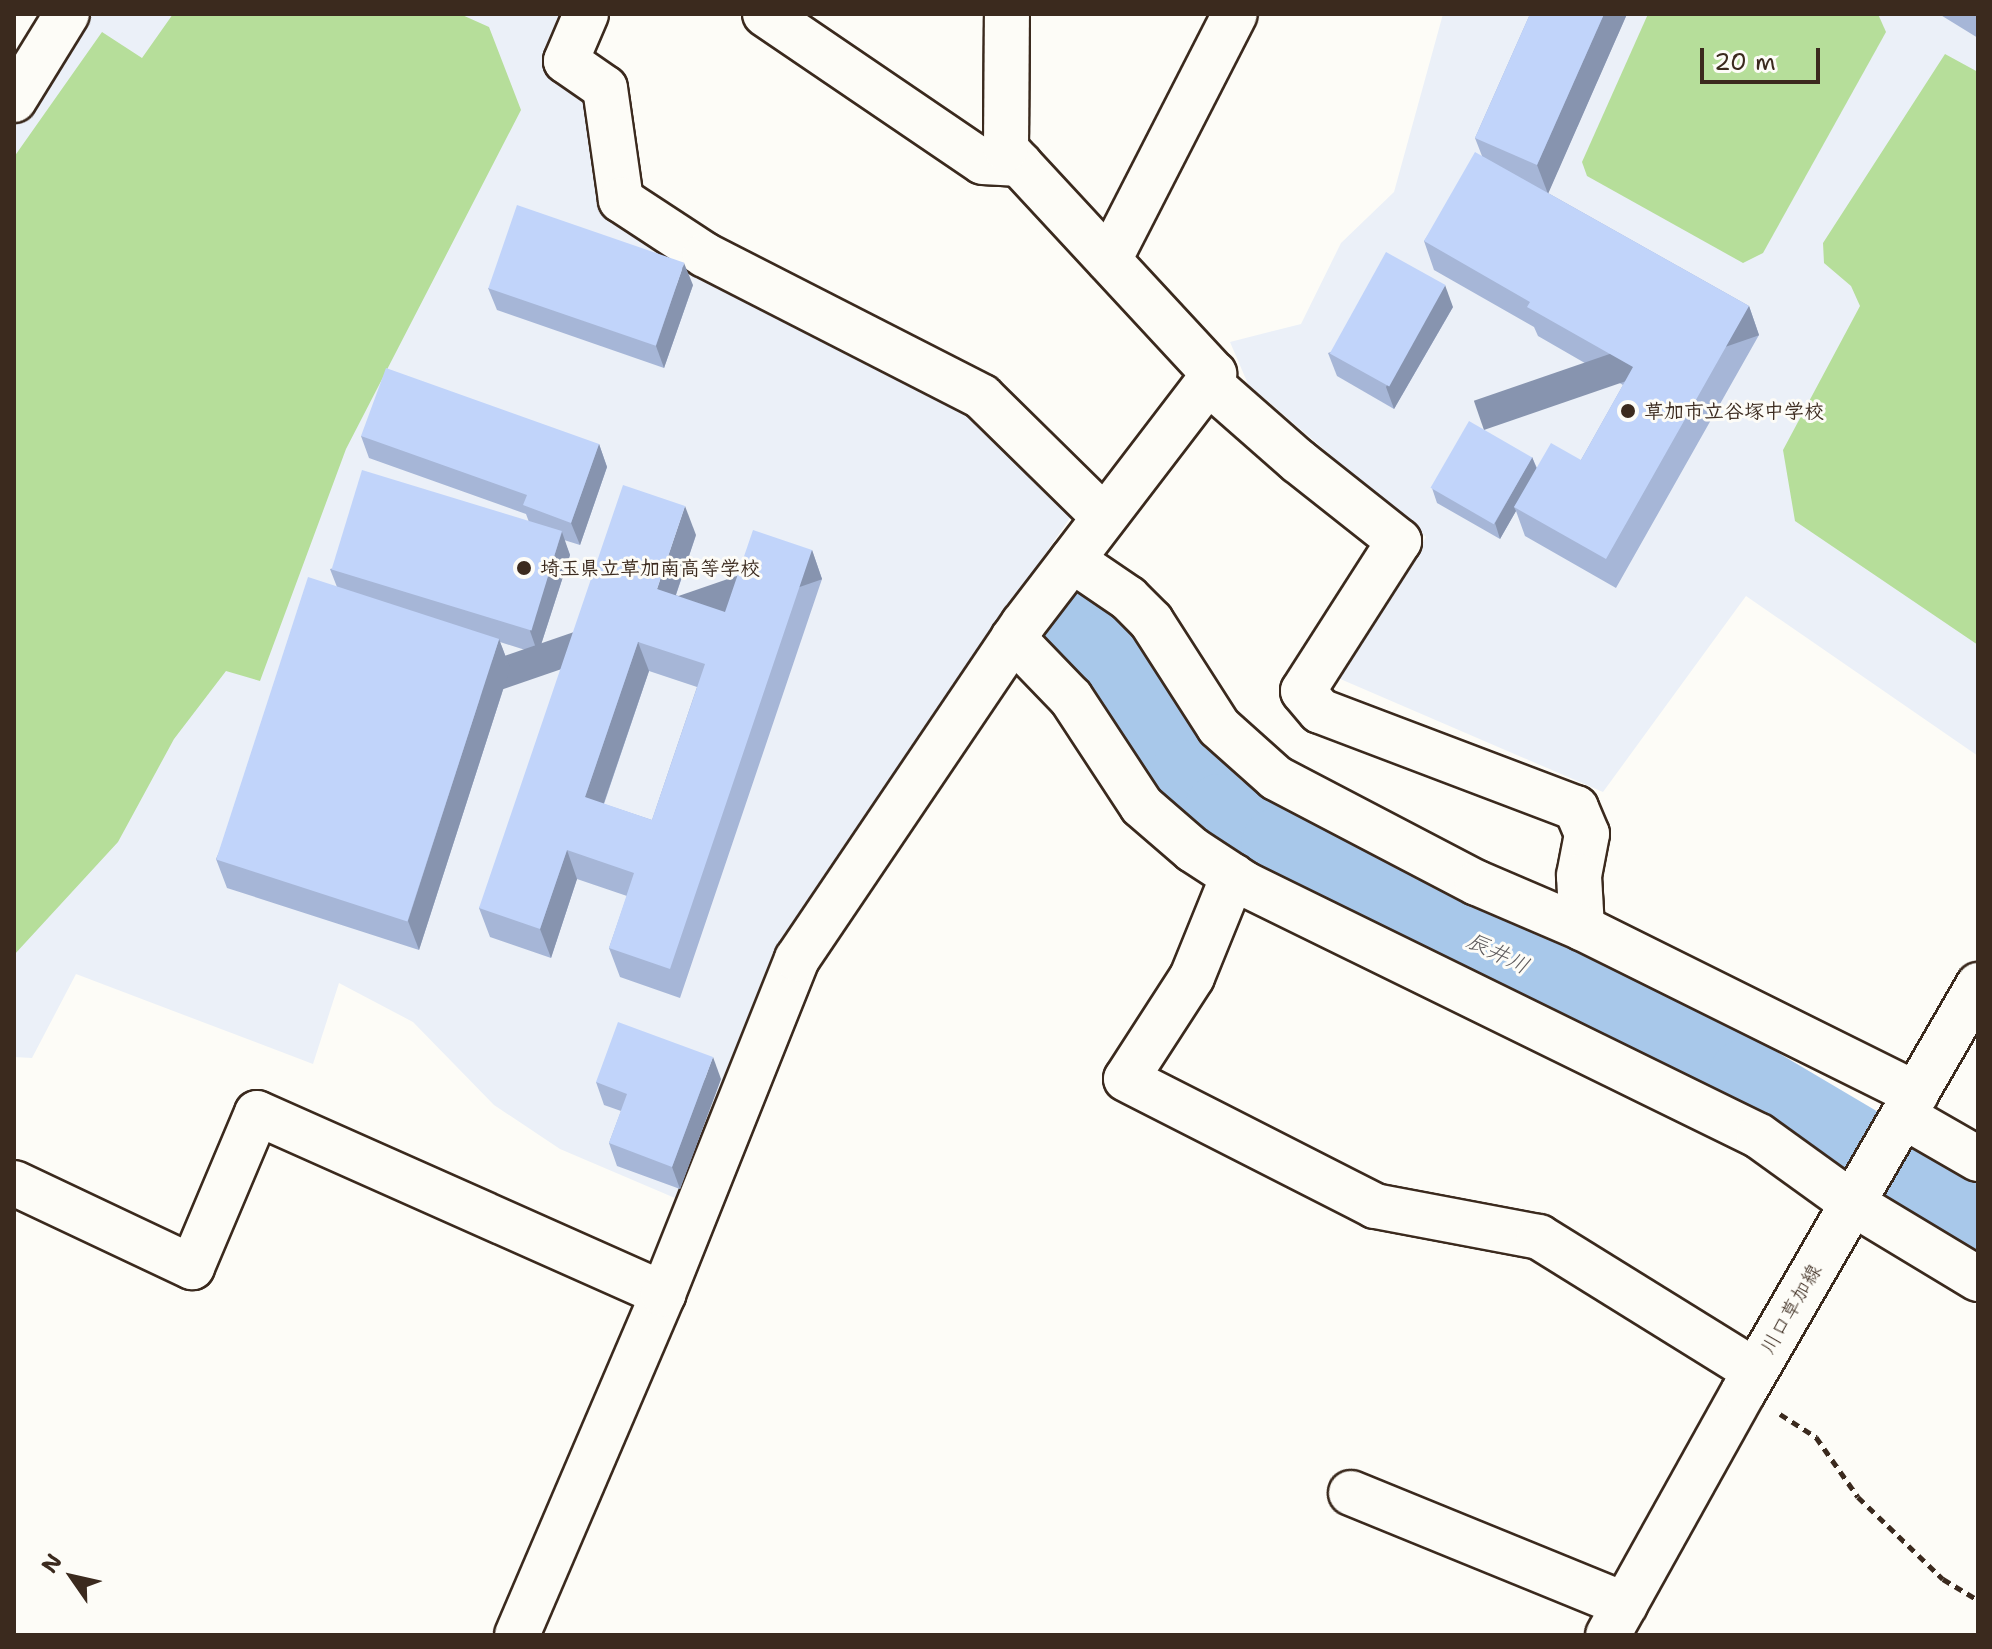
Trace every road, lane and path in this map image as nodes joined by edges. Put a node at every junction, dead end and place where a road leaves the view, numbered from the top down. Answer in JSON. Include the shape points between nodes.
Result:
{"nodes":[{"id":1,"x":67,"y":14,"type":"edge"},
{"id":2,"x":586,"y":14,"type":"edge"},
{"id":3,"x":765,"y":14,"type":"edge"},
{"id":4,"x":1007,"y":14,"type":"edge"},
{"id":5,"x":1235,"y":14,"type":"edge"},
{"id":6,"x":14,"y":100,"type":"edge"},
{"id":7,"x":1020,"y":164,"type":"junction"},
{"id":8,"x":1109,"y":260,"type":"junction"},
{"id":9,"x":1208,"y":382,"type":"junction"},
{"id":10,"x":1104,"y":517,"type":"junction"},
{"id":11,"x":1072,"y":560,"type":"junction"},
{"id":12,"x":1013,"y":638,"type":"junction"},
{"id":13,"x":1233,"y":876,"type":"junction"},
{"id":14,"x":1582,"y":928,"type":"junction"},
{"id":15,"x":1978,"y":985,"type":"edge"},
{"id":16,"x":1911,"y":1106,"type":"junction"},
{"id":17,"x":1978,"y":1159,"type":"edge"},
{"id":18,"x":14,"y":1183,"type":"edge"},
{"id":19,"x":1852,"y":1203,"type":"junction"},
{"id":20,"x":1978,"y":1279,"type":"edge"},
{"id":21,"x":663,"y":1294,"type":"junction"},
{"id":22,"x":1749,"y":1381,"type":"junction"},
{"id":23,"x":1351,"y":1493,"type":"dead end"},
{"id":24,"x":1978,"y":1600,"type":"edge"},
{"id":25,"x":1617,"y":1620,"type":"edge"},
{"id":26,"x":517,"y":1635,"type":"edge"}],
"edges":[{"from":1,"to":6,"type":"street"},
{"from":2,"to":10,"type":"street","via":[[566,61],[605,88],[621,200],[705,255],[982,397]]},
{"from":3,"to":7,"type":"street","via":[[983,162]]},
{"from":4,"to":7,"type":"street","via":[[1006,149]]},
{"from":5,"to":8,"type":"street"},
{"from":7,"to":8,"type":"street"},
{"from":8,"to":9,"type":"street","via":[[1214,374]]},
{"from":9,"to":10,"type":"street"},
{"from":9,"to":14,"type":"street","via":[[1399,541],[1303,691],[1320,711],[1576,808],[1587,834],[1579,876]]},
{"from":10,"to":11,"type":"street"},
{"from":11,"to":12,"type":"street"},
{"from":11,"to":14,"type":"street","via":[[1128,598],[1151,621],[1219,727],[1276,778],[1477,883]]},
{"from":12,"to":13,"type":"street","via":[[1071,698],[1142,806]]},
{"from":12,"to":21,"type":"street","via":[[797,959]]},
{"from":13,"to":19,"type":"street","via":[[1759,1136]]},
{"from":13,"to":22,"type":"street","via":[[1192,977],[1126,1079],[1375,1206],[1539,1237]]},
{"from":14,"to":16,"type":"street"},
{"from":15,"to":16,"type":"street","name":"川口草加線"},
{"from":16,"to":17,"type":"street"},
{"from":16,"to":19,"type":"street","name":"川口草加線"},
{"from":18,"to":21,"type":"street","via":[[192,1267],[257,1113]]},
{"from":19,"to":20,"type":"street"},
{"from":19,"to":22,"type":"street","name":"川口草加線"},
{"from":21,"to":26,"type":"street"},
{"from":22,"to":24,"type":"path","via":[[1816,1437],[1858,1497],[1943,1579]]},
{"from":22,"to":25,"type":"street","name":"川口草加線"},
{"from":23,"to":25,"type":"street"}]}
